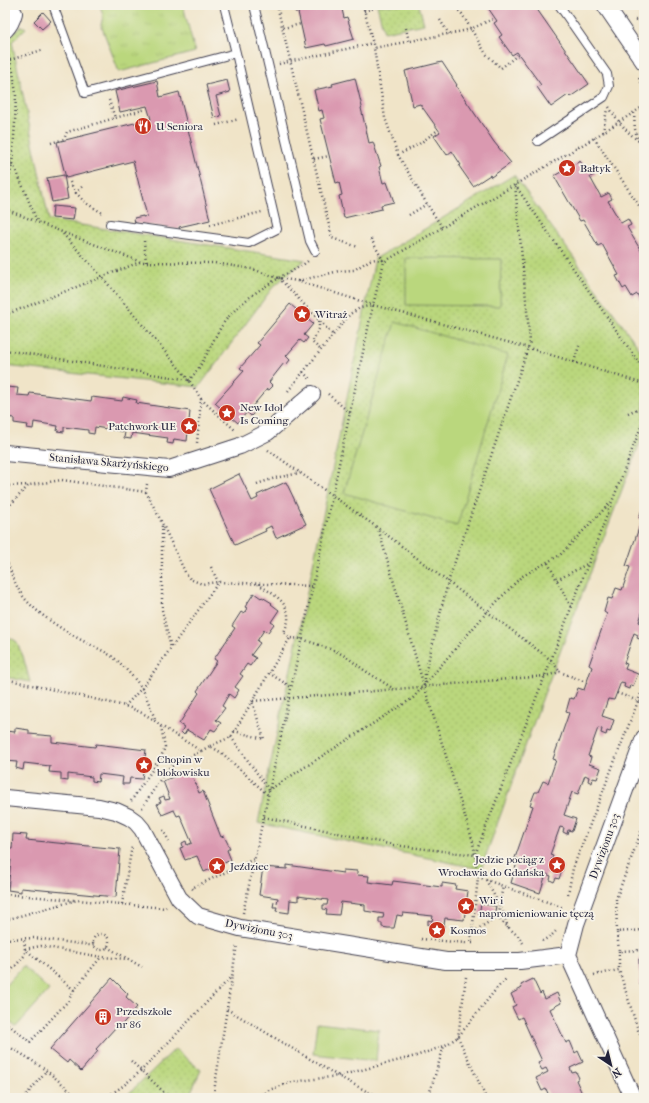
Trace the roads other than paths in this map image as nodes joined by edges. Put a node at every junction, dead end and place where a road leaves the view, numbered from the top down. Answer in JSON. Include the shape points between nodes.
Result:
{"nodes":[{"id":1,"x":8,"y":5,"type":"edge"},
{"id":2,"x":53,"y":5,"type":"edge"},
{"id":3,"x":224,"y":5,"type":"edge"},
{"id":4,"x":254,"y":5,"type":"edge"},
{"id":5,"x":559,"y":5,"type":"edge"},
{"id":6,"x":605,"y":5,"type":"edge"},
{"id":7,"x":5,"y":30,"type":"edge"},
{"id":8,"x":236,"y":53,"type":"junction"},
{"id":9,"x":644,"y":62,"type":"edge"},
{"id":10,"x":538,"y":141,"type":"dead end"},
{"id":11,"x":110,"y":224,"type":"dead end"},
{"id":12,"x":315,"y":251,"type":"road end"},
{"id":13,"x":312,"y":394,"type":"dead end"},
{"id":14,"x":5,"y":453,"type":"edge"},
{"id":15,"x":644,"y":738,"type":"edge"},
{"id":16,"x":5,"y":798,"type":"edge"},
{"id":17,"x":568,"y":956,"type":"junction"},
{"id":18,"x":634,"y":1098,"type":"edge"}],
"edges":[{"from":1,"to":7,"type":"street","via":[[14,13],[10,25]]},
{"from":2,"to":8,"type":"lane","via":[[85,93]]},
{"from":3,"to":8,"type":"lane"},
{"from":4,"to":12,"type":"lane","via":[[310,241]]},
{"from":5,"to":10,"type":"lane","via":[[607,74],[609,86],[604,97]]},
{"from":6,"to":9,"type":"street"},
{"from":8,"to":11,"type":"lane","via":[[276,229],[249,243]]},
{"from":13,"to":14,"type":"street","name":"Stanisława Skarżyńskiego","via":[[268,432],[254,440],[169,469]]},
{"from":15,"to":17,"type":"street","name":"Dywizjonu 303","via":[[576,924]]},
{"from":16,"to":17,"type":"street","name":"Dywizjonu 303","via":[[99,807],[139,815],[142,829],[179,898],[198,916],[240,928],[446,961],[520,961]]},
{"from":17,"to":18,"type":"street"}]}
